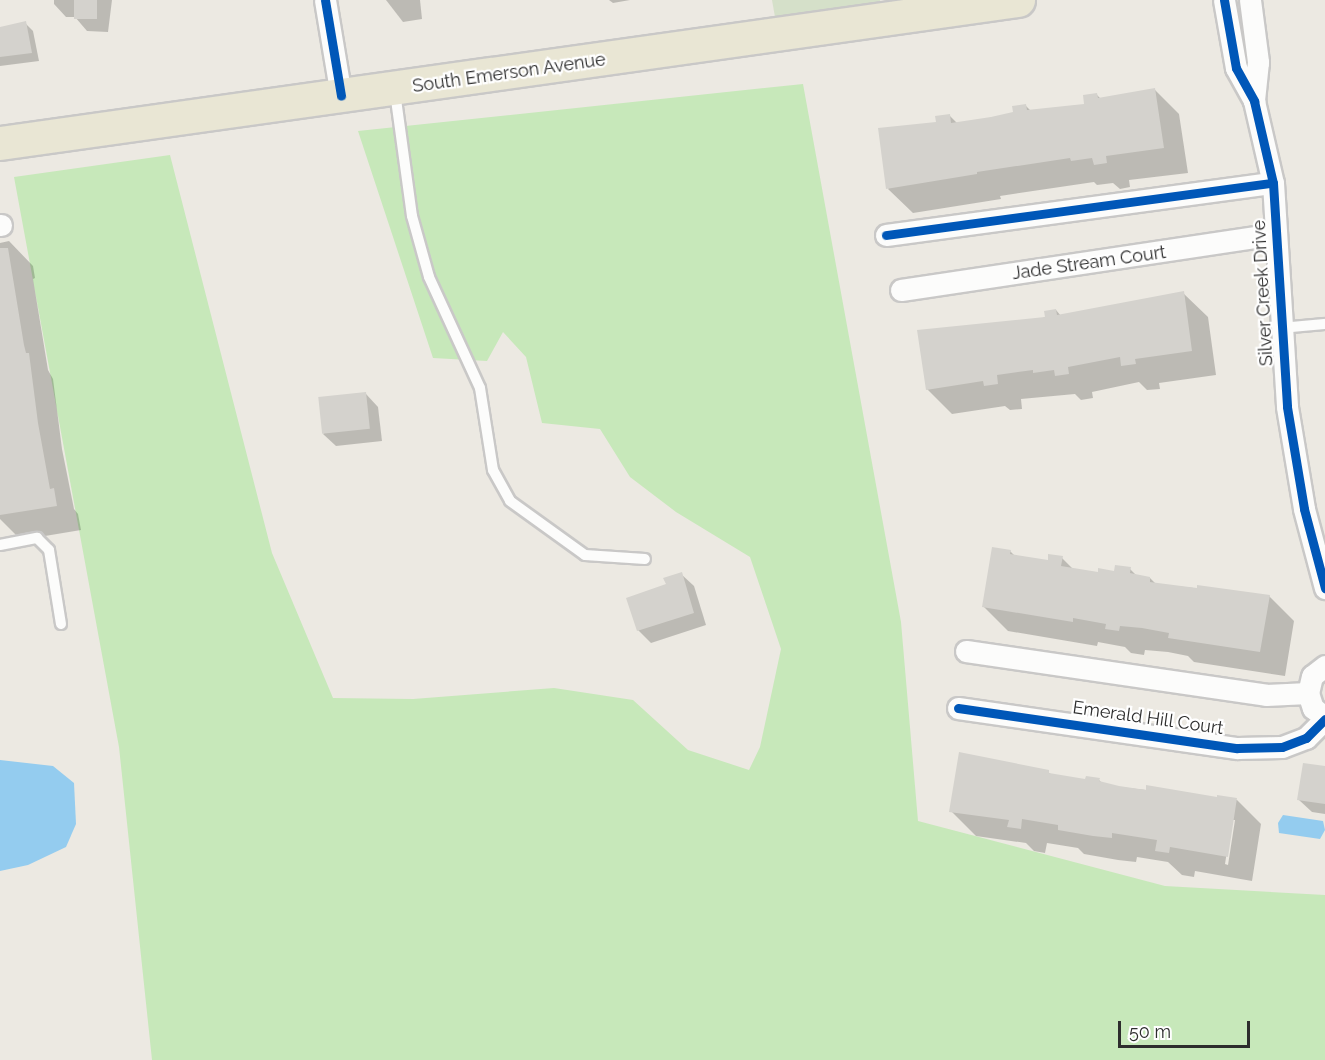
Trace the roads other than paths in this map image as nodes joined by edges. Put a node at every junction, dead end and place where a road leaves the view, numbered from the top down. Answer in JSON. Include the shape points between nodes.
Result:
{"nodes":[{"id":1,"x":325,"y":0,"type":"edge"},
{"id":2,"x":1018,"y":0,"type":"edge"},
{"id":3,"x":1224,"y":0,"type":"edge"},
{"id":4,"x":1250,"y":0,"type":"edge"},
{"id":5,"x":395,"y":88,"type":"junction"},
{"id":6,"x":341,"y":96,"type":"junction"},
{"id":7,"x":1254,"y":101,"type":"junction"},
{"id":8,"x":0,"y":143,"type":"edge"},
{"id":9,"x":1273,"y":183,"type":"junction"},
{"id":10,"x":1276,"y":234,"type":"junction"},
{"id":11,"x":886,"y":236,"type":"dead end"},
{"id":12,"x":902,"y":290,"type":"dead end"},
{"id":13,"x":1325,"y":324,"type":"edge"},
{"id":14,"x":1280,"y":328,"type":"junction"},
{"id":15,"x":0,"y":545,"type":"edge"},
{"id":16,"x":645,"y":559,"type":"dead end"},
{"id":17,"x":1325,"y":588,"type":"edge"},
{"id":18,"x":61,"y":624,"type":"dead end"},
{"id":19,"x":966,"y":651,"type":"dead end"},
{"id":20,"x":1325,"y":666,"type":"edge"},
{"id":21,"x":1308,"y":693,"type":"junction"},
{"id":22,"x":958,"y":708,"type":"dead end"},
{"id":23,"x":1325,"y":718,"type":"edge"}],
"edges":[{"from":1,"to":6,"type":"street"},
{"from":2,"to":5,"type":"main road","name":"South Emerson Avenue"},
{"from":3,"to":7,"type":"street","name":"Silver Creek Drive","via":[[1236,68]]},
{"from":4,"to":7,"type":"street","via":[[1258,62]]},
{"from":5,"to":6,"type":"main road","name":"South Emerson Avenue"},
{"from":5,"to":16,"type":"lane","via":[[418,236],[429,277],[480,388],[493,470],[510,501],[585,555]]},
{"from":6,"to":8,"type":"main road","name":"South Emerson Avenue"},
{"from":7,"to":9,"type":"street","name":"Silver Creek Drive"},
{"from":9,"to":10,"type":"street","name":"Silver Creek Drive"},
{"from":9,"to":11,"type":"street"},
{"from":10,"to":12,"type":"street","name":"Jade Stream Court"},
{"from":10,"to":14,"type":"street","name":"Silver Creek Drive"},
{"from":13,"to":14,"type":"lane"},
{"from":14,"to":17,"type":"street","name":"Silver Creek Drive","via":[[1287,407],[1304,509]]},
{"from":15,"to":18,"type":"lane","via":[[38,538],[49,550]]},
{"from":19,"to":21,"type":"street","via":[[1266,695]]},
{"from":20,"to":21,"type":"street","via":[[1312,676]]},
{"from":21,"to":23,"type":"street","via":[[1313,708]]},
{"from":22,"to":23,"type":"street","name":"Emerald Hill Court","via":[[1237,748],[1282,747],[1306,738]]}]}
